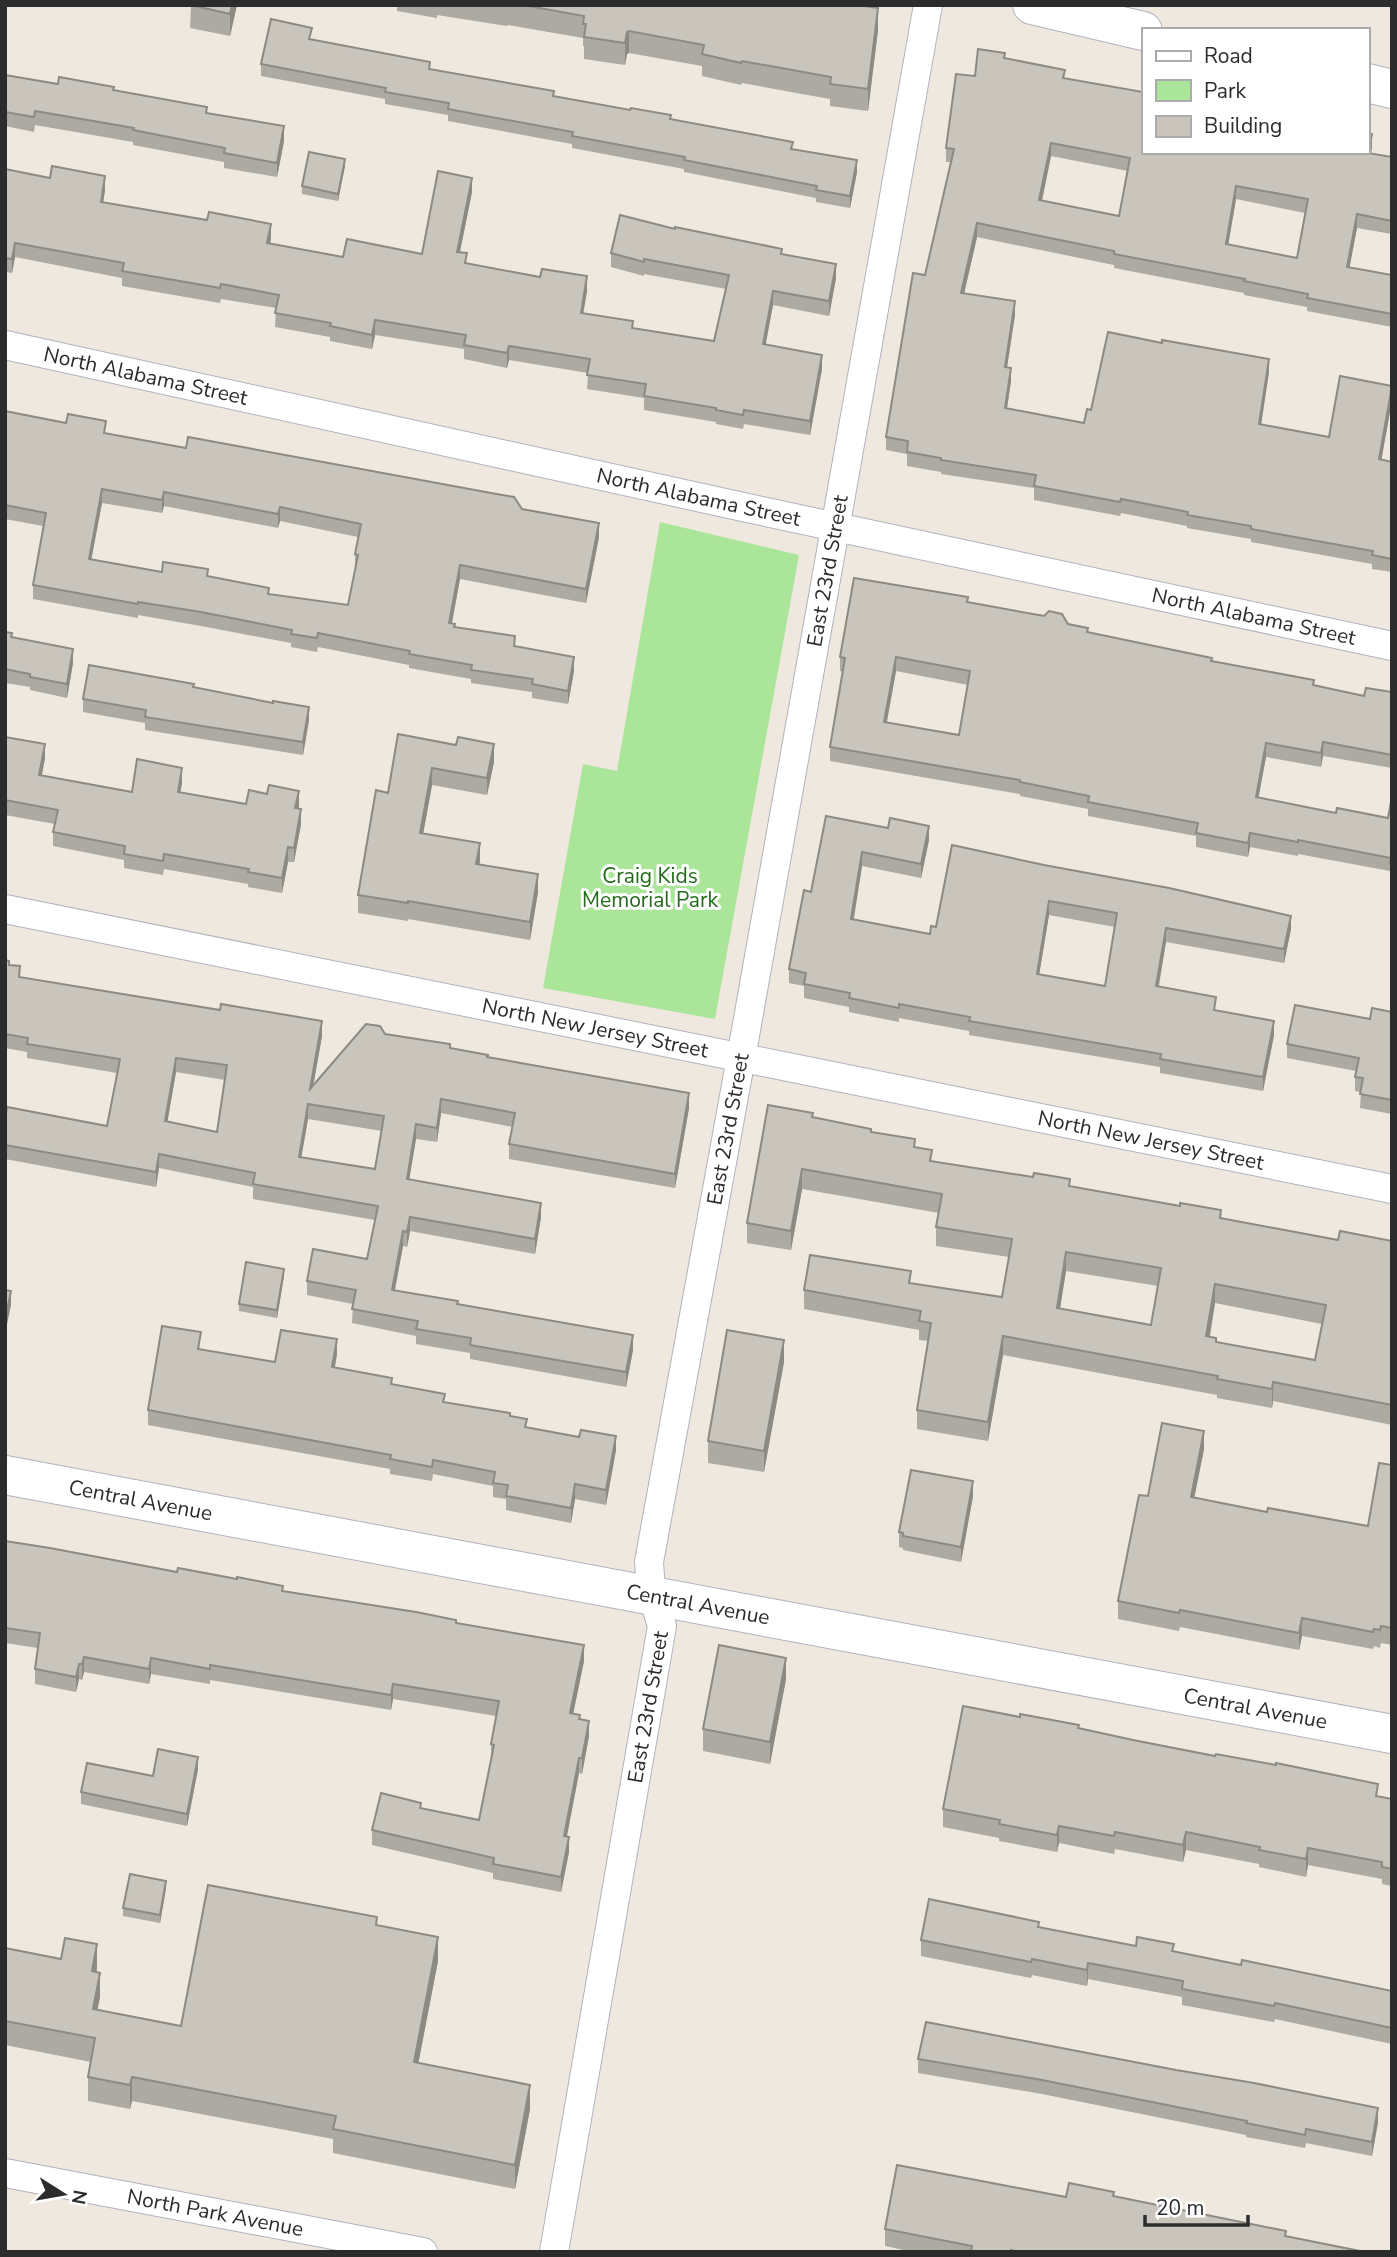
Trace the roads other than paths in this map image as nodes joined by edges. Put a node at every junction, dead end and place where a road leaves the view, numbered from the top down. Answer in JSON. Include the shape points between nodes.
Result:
{"nodes":[{"id":1,"x":928,"y":5,"type":"edge"},
{"id":2,"x":1032,"y":5,"type":"edge"},
{"id":3,"x":1142,"y":31,"type":"edge"},
{"id":4,"x":1369,"y":83,"type":"edge"},
{"id":5,"x":1392,"y":89,"type":"edge"},
{"id":6,"x":5,"y":345,"type":"edge"},
{"id":7,"x":834,"y":526,"type":"junction"},
{"id":8,"x":1392,"y":646,"type":"edge"},
{"id":9,"x":5,"y":909,"type":"edge"},
{"id":10,"x":741,"y":1058,"type":"junction"},
{"id":11,"x":1392,"y":1189,"type":"edge"},
{"id":12,"x":5,"y":1475,"type":"edge"},
{"id":13,"x":654,"y":1597,"type":"junction"},
{"id":14,"x":1392,"y":1734,"type":"edge"},
{"id":15,"x":5,"y":2173,"type":"edge"},
{"id":16,"x":423,"y":2252,"type":"edge"},
{"id":17,"x":554,"y":2252,"type":"edge"}],
"edges":[{"from":1,"to":7,"type":"street","name":"East 23rd Street"},
{"from":2,"to":3,"type":"main road"},
{"from":4,"to":5,"type":"main road"},
{"from":6,"to":7,"type":"street","name":"North Alabama Street"},
{"from":7,"to":8,"type":"street","name":"North Alabama Street"},
{"from":7,"to":10,"type":"street","name":"East 23rd Street"},
{"from":9,"to":10,"type":"street","name":"North New Jersey Street"},
{"from":10,"to":11,"type":"street","name":"North New Jersey Street"},
{"from":10,"to":13,"type":"street","name":"East 23rd Street","via":[[649,1562]]},
{"from":12,"to":13,"type":"main road","name":"Central Avenue"},
{"from":13,"to":14,"type":"main road","name":"Central Avenue"},
{"from":13,"to":17,"type":"street","name":"East 23rd Street","via":[[662,1626]]},
{"from":15,"to":16,"type":"street","name":"North Park Avenue"}]}
